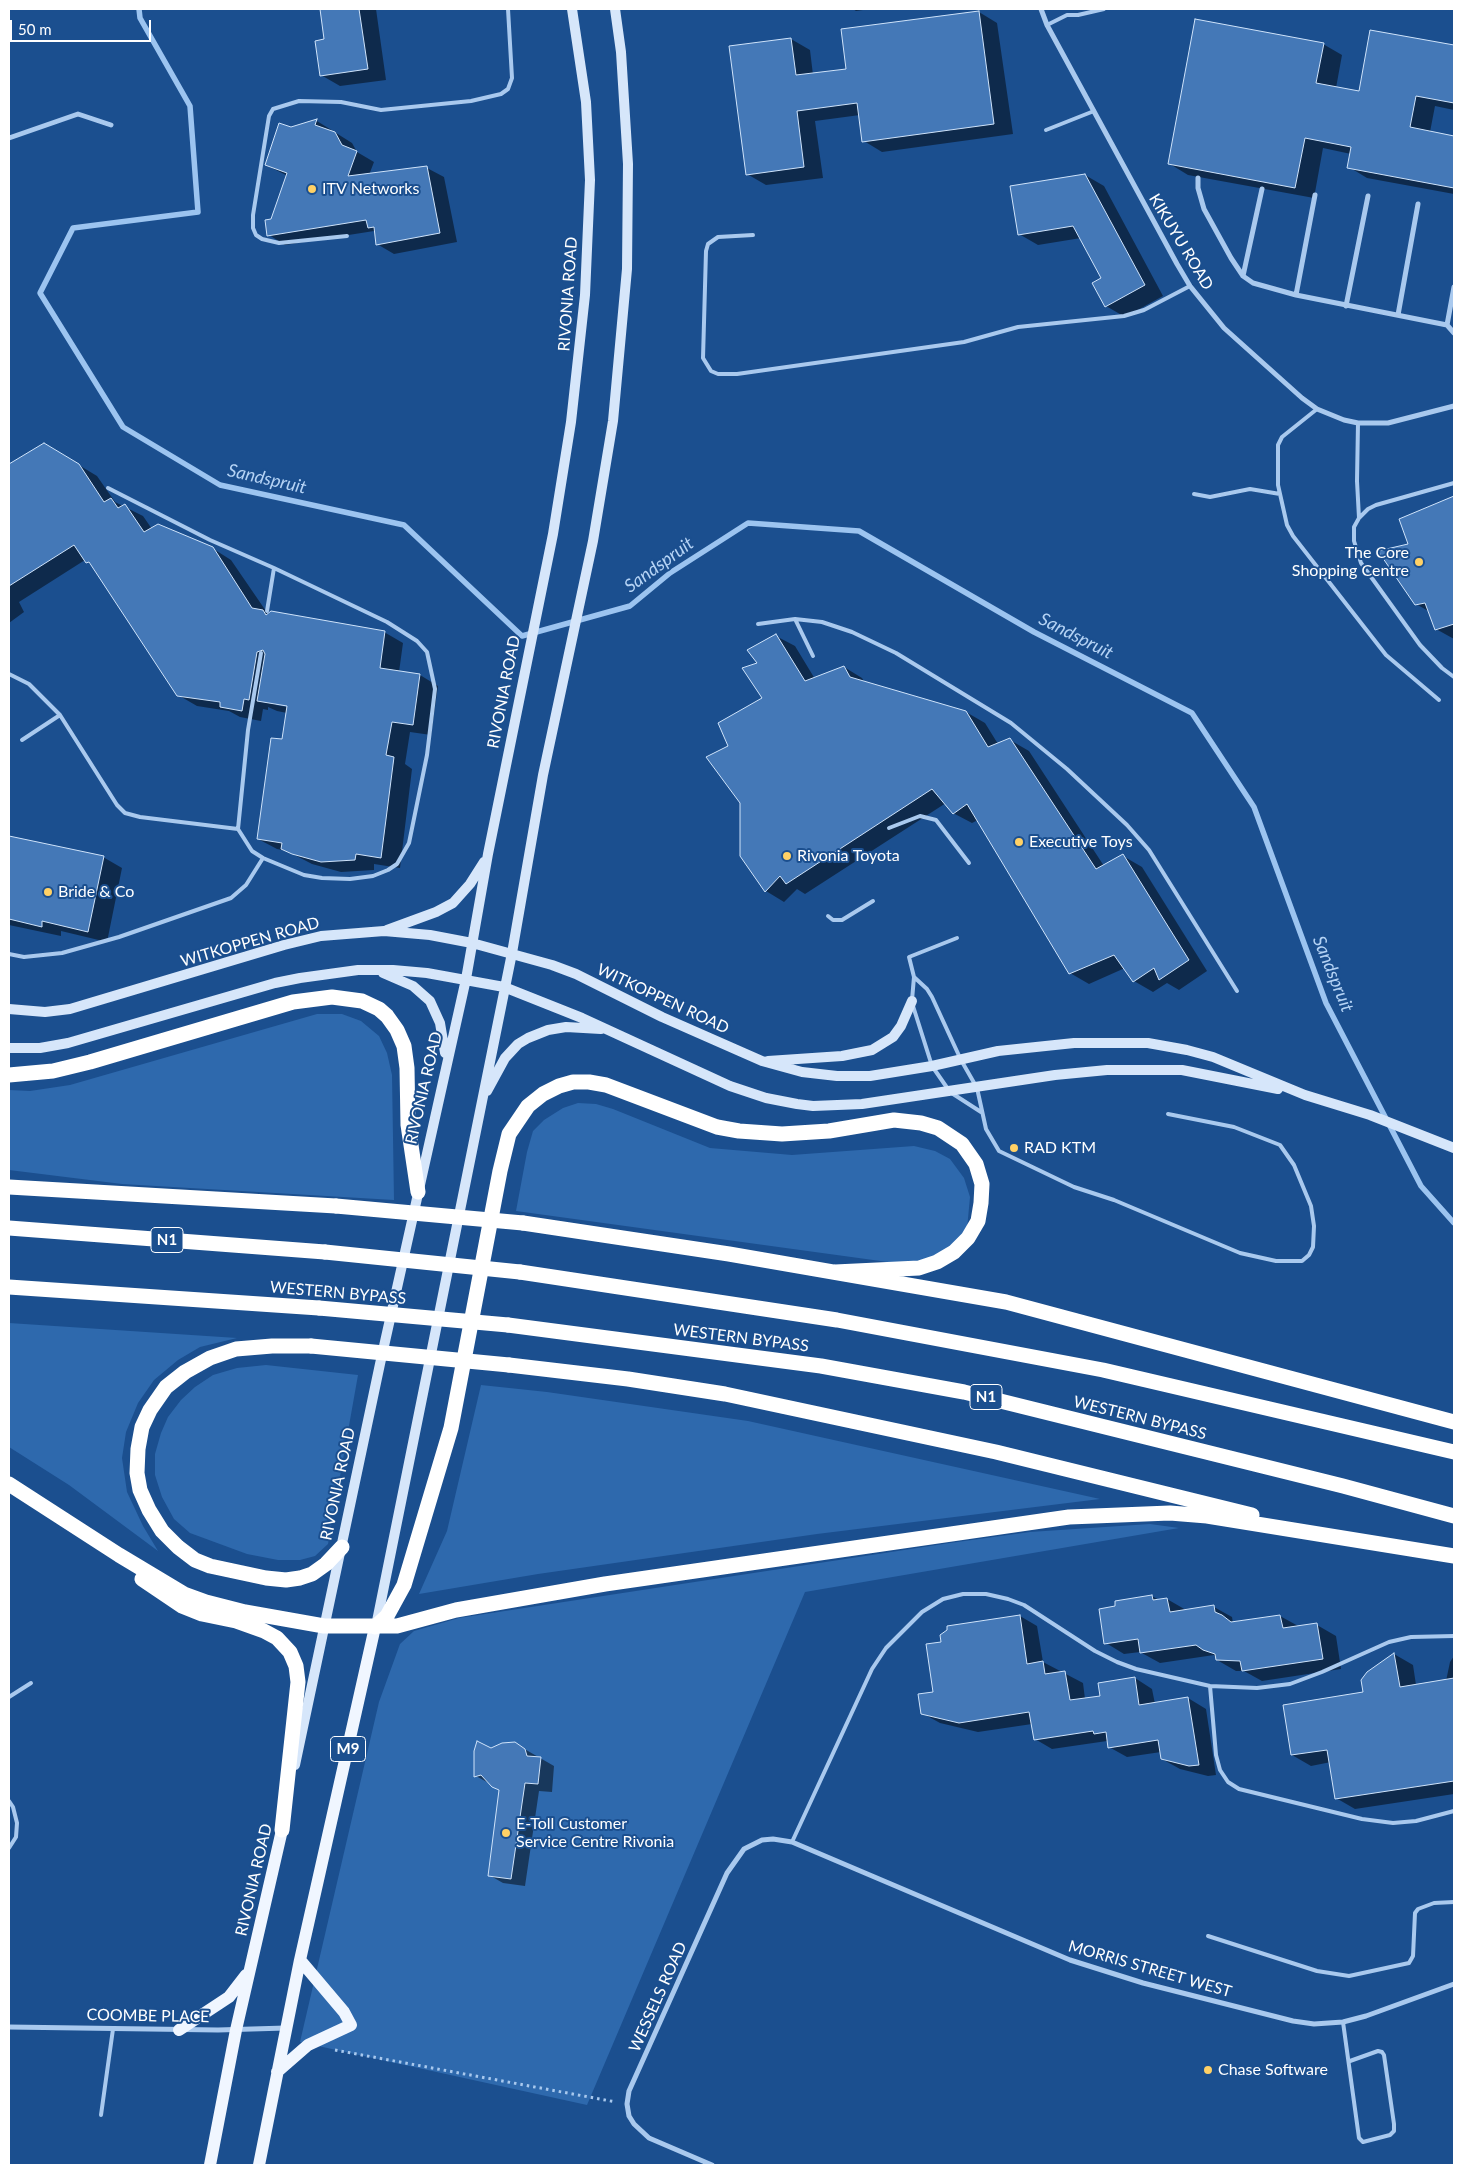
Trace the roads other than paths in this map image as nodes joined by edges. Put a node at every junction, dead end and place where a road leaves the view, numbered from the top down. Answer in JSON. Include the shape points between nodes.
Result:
{"nodes":[{"id":1,"x":508,"y":9,"type":"edge"},
{"id":2,"x":572,"y":9,"type":"edge"},
{"id":3,"x":615,"y":9,"type":"edge"},
{"id":4,"x":1041,"y":9,"type":"edge"},
{"id":5,"x":1069,"y":9,"type":"edge"},
{"id":6,"x":1104,"y":9,"type":"edge"},
{"id":7,"x":1066,"y":15,"type":"junction"},
{"id":8,"x":1048,"y":25,"type":"junction"},
{"id":9,"x":1094,"y":111,"type":"junction"},
{"id":10,"x":112,"y":125,"type":"dead end"},
{"id":11,"x":1046,"y":130,"type":"dead end"},
{"id":12,"x":9,"y":138,"type":"edge"},
{"id":13,"x":1198,"y":178,"type":"dead end"},
{"id":14,"x":1262,"y":189,"type":"dead end"},
{"id":15,"x":1315,"y":195,"type":"dead end"},
{"id":16,"x":1368,"y":196,"type":"dead end"},
{"id":17,"x":1418,"y":204,"type":"dead end"},
{"id":18,"x":753,"y":235,"type":"dead end"},
{"id":19,"x":347,"y":236,"type":"dead end"},
{"id":20,"x":1243,"y":276,"type":"junction"},
{"id":21,"x":1190,"y":286,"type":"junction"},
{"id":22,"x":1454,"y":286,"type":"edge"},
{"id":23,"x":1296,"y":295,"type":"junction"},
{"id":24,"x":1346,"y":306,"type":"junction"},
{"id":25,"x":1398,"y":315,"type":"junction"},
{"id":26,"x":1447,"y":325,"type":"junction"},
{"id":27,"x":1454,"y":332,"type":"edge"},
{"id":28,"x":1454,"y":406,"type":"edge"},
{"id":29,"x":1317,"y":409,"type":"junction"},
{"id":30,"x":1358,"y":423,"type":"junction"},
{"id":31,"x":1454,"y":483,"type":"edge"},
{"id":32,"x":108,"y":488,"type":"dead end"},
{"id":33,"x":1194,"y":494,"type":"dead end"},
{"id":34,"x":1280,"y":494,"type":"junction"},
{"id":35,"x":1359,"y":518,"type":"junction"},
{"id":36,"x":274,"y":568,"type":"junction"},
{"id":37,"x":267,"y":611,"type":"dead end"},
{"id":38,"x":795,"y":618,"type":"junction"},
{"id":39,"x":758,"y":624,"type":"dead end"},
{"id":40,"x":261,"y":653,"type":"dead end"},
{"id":41,"x":813,"y":656,"type":"dead end"},
{"id":42,"x":9,"y":674,"type":"edge"},
{"id":43,"x":1454,"y":677,"type":"edge"},
{"id":44,"x":1439,"y":700,"type":"dead end"},
{"id":45,"x":60,"y":716,"type":"junction"},
{"id":46,"x":22,"y":740,"type":"dead end"},
{"id":47,"x":889,"y":828,"type":"dead end"},
{"id":48,"x":238,"y":829,"type":"junction"},
{"id":49,"x":488,"y":854,"type":"junction"},
{"id":50,"x":263,"y":858,"type":"junction"},
{"id":51,"x":969,"y":862,"type":"dead end"},
{"id":52,"x":873,"y":901,"type":"dead end"},
{"id":53,"x":828,"y":916,"type":"dead end"},
{"id":54,"x":384,"y":931,"type":"junction"},
{"id":55,"x":957,"y":938,"type":"dead end"},
{"id":56,"x":472,"y":943,"type":"junction"},
{"id":57,"x":512,"y":953,"type":"junction"},
{"id":58,"x":9,"y":954,"type":"edge"},
{"id":59,"x":372,"y":970,"type":"junction"},
{"id":60,"x":914,"y":977,"type":"junction"},
{"id":61,"x":466,"y":979,"type":"junction"},
{"id":62,"x":504,"y":988,"type":"junction"},
{"id":63,"x":1237,"y":991,"type":"dead end"},
{"id":64,"x":912,"y":1001,"type":"junction"},
{"id":65,"x":9,"y":1010,"type":"edge"},
{"id":66,"x":608,"y":1030,"type":"junction"},
{"id":67,"x":9,"y":1048,"type":"edge"},
{"id":68,"x":961,"y":1060,"type":"junction"},
{"id":69,"x":762,"y":1061,"type":"junction"},
{"id":70,"x":446,"y":1064,"type":"junction"},
{"id":71,"x":932,"y":1066,"type":"junction"},
{"id":72,"x":9,"y":1075,"type":"edge"},
{"id":73,"x":976,"y":1088,"type":"junction"},
{"id":74,"x":950,"y":1092,"type":"junction"},
{"id":75,"x":1308,"y":1096,"type":"junction"},
{"id":76,"x":481,"y":1103,"type":"junction"},
{"id":77,"x":980,"y":1112,"type":"junction"},
{"id":78,"x":1168,"y":1114,"type":"dead end"},
{"id":79,"x":1452,"y":1147,"type":"edge"},
{"id":80,"x":9,"y":1187,"type":"edge"},
{"id":81,"x":418,"y":1192,"type":"junction"},
{"id":82,"x":9,"y":1228,"type":"edge"},
{"id":83,"x":835,"y":1272,"type":"junction"},
{"id":84,"x":9,"y":1287,"type":"edge"},
{"id":85,"x":1454,"y":1422,"type":"edge"},
{"id":86,"x":1454,"y":1452,"type":"edge"},
{"id":87,"x":9,"y":1484,"type":"edge"},
{"id":88,"x":1454,"y":1516,"type":"edge"},
{"id":89,"x":1348,"y":1539,"type":"junction"},
{"id":90,"x":342,"y":1547,"type":"junction"},
{"id":91,"x":119,"y":1555,"type":"junction"},
{"id":92,"x":1454,"y":1556,"type":"edge"},
{"id":93,"x":324,"y":1626,"type":"junction"},
{"id":94,"x":375,"y":1627,"type":"junction"},
{"id":95,"x":1454,"y":1636,"type":"edge"},
{"id":96,"x":31,"y":1683,"type":"dead end"},
{"id":97,"x":1210,"y":1686,"type":"junction"},
{"id":98,"x":9,"y":1697,"type":"edge"},
{"id":99,"x":9,"y":1801,"type":"edge"},
{"id":100,"x":1454,"y":1811,"type":"edge"},
{"id":101,"x":282,"y":1830,"type":"junction"},
{"id":102,"x":792,"y":1842,"type":"junction"},
{"id":103,"x":9,"y":1848,"type":"edge"},
{"id":104,"x":1454,"y":1902,"type":"edge"},
{"id":105,"x":1208,"y":1936,"type":"dead end"},
{"id":106,"x":300,"y":1960,"type":"junction"},
{"id":107,"x":250,"y":1967,"type":"junction"},
{"id":108,"x":1454,"y":1984,"type":"edge"},
{"id":109,"x":1344,"y":2022,"type":"junction"},
{"id":110,"x":9,"y":2027,"type":"edge"},
{"id":111,"x":287,"y":2028,"type":"junction"},
{"id":112,"x":113,"y":2029,"type":"junction"},
{"id":113,"x":179,"y":2030,"type":"junction"},
{"id":114,"x":236,"y":2030,"type":"junction"},
{"id":115,"x":1350,"y":2060,"type":"junction"},
{"id":116,"x":277,"y":2072,"type":"junction"},
{"id":117,"x":101,"y":2115,"type":"dead end"},
{"id":118,"x":210,"y":2165,"type":"edge"},
{"id":119,"x":258,"y":2165,"type":"edge"},
{"id":120,"x":712,"y":2165,"type":"edge"}],
"edges":[{"from":1,"to":19,"type":"lane","via":[[511,83],[501,94],[471,101],[381,110],[316,101],[273,109],[266,124],[253,216],[256,235],[278,243]]},
{"from":2,"to":49,"type":"main road","name":"RIVONIA ROAD","via":[[586,102],[590,180],[578,376],[553,534]]},
{"from":3,"to":57,"type":"main road","number":"M9","via":[[628,164],[627,269],[613,421],[593,541],[542,775]]},
{"from":4,"to":8,"type":"street","name":"KIKUYU ROAD"},
{"from":5,"to":7,"type":"lane"},
{"from":6,"to":7,"type":"lane"},
{"from":7,"to":8,"type":"lane"},
{"from":8,"to":9,"type":"street","name":"KIKUYU ROAD"},
{"from":9,"to":11,"type":"lane"},
{"from":9,"to":21,"type":"street","name":"KIKUYU ROAD"},
{"from":10,"to":12,"type":"street","via":[[78,114]]},
{"from":13,"to":20,"type":"street","via":[[1204,209]]},
{"from":14,"to":20,"type":"street"},
{"from":15,"to":23,"type":"street"},
{"from":16,"to":24,"type":"street"},
{"from":17,"to":25,"type":"street"},
{"from":18,"to":21,"type":"lane","via":[[718,237],[708,244],[706,251],[703,358],[711,371],[718,374],[955,344],[1018,327],[1124,316],[1144,310]]},
{"from":20,"to":23,"type":"street","via":[[1253,283]]},
{"from":21,"to":29,"type":"street","name":"KIKUYU ROAD","via":[[1224,328]]},
{"from":22,"to":26,"type":"street"},
{"from":23,"to":24,"type":"street"},
{"from":24,"to":25,"type":"street"},
{"from":25,"to":26,"type":"street"},
{"from":26,"to":27,"type":"street"},
{"from":28,"to":30,"type":"street","name":"KIKUYU ROAD","via":[[1388,423]]},
{"from":29,"to":30,"type":"street","name":"KIKUYU ROAD"},
{"from":29,"to":34,"type":"lane","via":[[1282,437],[1278,454]]},
{"from":30,"to":35,"type":"lane"},
{"from":31,"to":35,"type":"lane","via":[[1376,505]]},
{"from":32,"to":36,"type":"lane","via":[[210,540]]},
{"from":33,"to":34,"type":"lane","via":[[1210,497],[1250,489]]},
{"from":34,"to":44,"type":"lane","via":[[1293,536],[1386,655]]},
{"from":35,"to":43,"type":"lane","via":[[1354,527],[1354,541],[1361,563],[1420,645]]},
{"from":36,"to":37,"type":"lane"},
{"from":36,"to":50,"type":"lane","via":[[387,622],[417,642],[427,652],[435,689],[412,834],[398,864],[373,876],[322,878]]},
{"from":38,"to":39,"type":"lane"},
{"from":38,"to":41,"type":"lane"},
{"from":38,"to":63,"type":"lane","via":[[822,622],[896,653],[1011,723],[1067,769],[1149,850]]},
{"from":40,"to":48,"type":"lane","via":[[248,730]]},
{"from":42,"to":45,"type":"lane","via":[[30,684]]},
{"from":45,"to":46,"type":"lane"},
{"from":45,"to":48,"type":"lane","via":[[117,805],[126,813]]},
{"from":47,"to":51,"type":"lane","via":[[920,816],[936,820]]},
{"from":48,"to":50,"type":"lane","via":[[252,851]]},
{"from":49,"to":54,"type":"main road","via":[[470,884],[453,903]]},
{"from":49,"to":56,"type":"main road","name":"RIVONIA ROAD"},
{"from":50,"to":58,"type":"lane","via":[[246,885],[231,898],[120,937],[62,953]]},
{"from":52,"to":53,"type":"lane","via":[[842,920]]},
{"from":54,"to":56,"type":"main road","name":"WITKOPPEN ROAD"},
{"from":54,"to":65,"type":"main road","name":"WITKOPPEN ROAD","via":[[303,940],[70,1009],[45,1012]]},
{"from":55,"to":60,"type":"lane","via":[[909,957]]},
{"from":56,"to":57,"type":"main road","name":"WITKOPPEN ROAD"},
{"from":56,"to":61,"type":"main road","name":"RIVONIA ROAD"},
{"from":57,"to":62,"type":"main road","number":"M9"},
{"from":57,"to":69,"type":"main road","name":"WITKOPPEN ROAD","via":[[576,974],[662,1017]]},
{"from":59,"to":61,"type":"main road","name":"WITKOPPEN ROAD","via":[[414,971]]},
{"from":59,"to":67,"type":"main road","name":"WITKOPPEN ROAD","via":[[335,972],[275,983],[68,1043],[40,1048]]},
{"from":59,"to":70,"type":"main road","via":[[397,977],[430,1001],[440,1023]]},
{"from":60,"to":64,"type":"lane"},
{"from":60,"to":68,"type":"lane","via":[[928,989]]},
{"from":61,"to":62,"type":"main road","name":"WITKOPPEN ROAD"},
{"from":61,"to":70,"type":"main road","name":"RIVONIA ROAD"},
{"from":62,"to":66,"type":"main road","name":"WITKOPPEN ROAD"},
{"from":62,"to":76,"type":"main road","number":"M9"},
{"from":64,"to":69,"type":"main road","via":[[893,1037],[872,1050],[842,1056]]},
{"from":64,"to":71,"type":"lane"},
{"from":66,"to":74,"type":"main road","name":"WITKOPPEN ROAD","via":[[709,1078],[782,1102],[813,1106],[862,1104]]},
{"from":66,"to":76,"type":"main road","via":[[566,1027],[528,1038],[505,1058]]},
{"from":68,"to":71,"type":"main road","name":"WITKOPPEN ROAD"},
{"from":68,"to":73,"type":"lane"},
{"from":68,"to":75,"type":"main road","name":"WITKOPPEN ROAD","via":[[998,1051],[1074,1042],[1148,1043],[1213,1058]]},
{"from":69,"to":71,"type":"main road","name":"WITKOPPEN ROAD","via":[[816,1075],[851,1077],[886,1075]]},
{"from":70,"to":81,"type":"main road","name":"RIVONIA ROAD"},
{"from":71,"to":74,"type":"lane"},
{"from":72,"to":81,"type":"highway","via":[[53,1071],[90,1062],[293,1002],[332,997],[362,1001],[387,1016],[404,1046],[408,1125]]},
{"from":73,"to":74,"type":"main road","name":"WITKOPPEN ROAD"},
{"from":73,"to":75,"type":"main road","name":"WITKOPPEN ROAD","via":[[1055,1075],[1146,1069],[1220,1076]]},
{"from":73,"to":77,"type":"lane"},
{"from":74,"to":77,"type":"lane"},
{"from":75,"to":79,"type":"main road","name":"WITKOPPEN ROAD"},
{"from":76,"to":94,"type":"main road","number":"M9"},
{"from":77,"to":78,"type":"lane","via":[[999,1152],[1059,1181],[1114,1200],[1240,1253],[1276,1262],[1302,1261],[1309,1255],[1313,1247],[1314,1226],[1311,1206],[1294,1165],[1280,1145],[1234,1127]]},
{"from":80,"to":83,"type":"highway","bridge":true,"via":[[336,1206],[523,1223]]},
{"from":81,"to":90,"type":"main road","name":"RIVONIA ROAD"},
{"from":82,"to":86,"type":"highway","name":"WESTERN BYPASS","number":"N1","bridge":true,"via":[[325,1252],[520,1272],[837,1320],[1103,1370]]},
{"from":83,"to":85,"type":"highway","via":[[1006,1302]]},
{"from":83,"to":94,"type":"highway","via":[[919,1268],[954,1252],[968,1238],[978,1220],[982,1184],[976,1164],[962,1144],[938,1128],[894,1120],[829,1131],[782,1134],[738,1131],[717,1127],[606,1085],[589,1082],[573,1082],[543,1094],[528,1106],[509,1134],[451,1428],[404,1585],[387,1616]]},
{"from":84,"to":88,"type":"highway","name":"WESTERN BYPASS","number":"N1","bridge":true,"via":[[320,1308],[508,1326],[822,1366],[964,1392]]},
{"from":87,"to":91,"type":"highway"},
{"from":89,"to":90,"type":"highway","bridge":true,"via":[[1034,1461],[725,1394],[628,1379],[311,1346],[272,1346],[236,1349],[210,1358],[166,1387],[142,1427],[137,1473],[148,1510],[178,1548],[210,1566],[286,1580],[312,1574]]},
{"from":89,"to":92,"type":"highway"},
{"from":89,"to":94,"type":"highway","via":[[1198,1515],[1069,1517],[605,1584],[456,1610],[397,1626]]},
{"from":90,"to":93,"type":"main road","name":"RIVONIA ROAD"},
{"from":91,"to":93,"type":"highway","via":[[184,1594],[206,1602]]},
{"from":91,"to":101,"type":"highway","via":[[139,1576],[182,1606],[264,1631],[277,1638],[290,1652],[298,1682]]},
{"from":93,"to":94,"type":"highway"},
{"from":93,"to":101,"type":"main road","name":"RIVONIA ROAD"},
{"from":94,"to":106,"type":"main road","number":"M9"},
{"from":95,"to":97,"type":"lane","via":[[1411,1637],[1389,1642],[1290,1684],[1257,1688]]},
{"from":96,"to":98,"type":"lane"},
{"from":97,"to":100,"type":"lane","via":[[1220,1770],[1228,1782],[1239,1789],[1362,1819],[1393,1823]]},
{"from":97,"to":102,"type":"lane","via":[[1117,1662],[1024,1605],[1008,1599],[986,1594],[963,1594],[942,1599],[922,1612],[886,1648],[872,1668]]},
{"from":99,"to":103,"type":"lane","via":[[17,1823],[16,1837]]},
{"from":101,"to":107,"type":"main road","name":"RIVONIA ROAD"},
{"from":102,"to":109,"type":"street","name":"MORRIS STREET WEST","via":[[1103,1971],[1293,2021],[1314,2024]]},
{"from":102,"to":120,"type":"street","name":"WESSELS ROAD","via":[[762,1840],[744,1849],[736,1858],[630,2091],[629,2116],[649,2138]]},
{"from":104,"to":105,"type":"lane","via":[[1418,1909],[1413,1956],[1409,1963],[1349,1976],[1316,1971]]},
{"from":106,"to":111,"type":"main road","number":"M9"},
{"from":106,"to":116,"type":"main road","via":[[344,2012],[351,2025],[308,2045]]},
{"from":107,"to":113,"type":"main road","via":[[229,1997]]},
{"from":107,"to":114,"type":"main road","name":"RIVONIA ROAD"},
{"from":108,"to":109,"type":"street","name":"MORRIS STREET WEST"},
{"from":109,"to":115,"type":"lane"},
{"from":110,"to":112,"type":"street","name":"COOMBE PLACE"},
{"from":111,"to":114,"type":"street","name":"COOMBE PLACE"},
{"from":111,"to":116,"type":"main road","number":"M9"},
{"from":112,"to":113,"type":"street","name":"COOMBE PLACE"},
{"from":112,"to":117,"type":"lane"},
{"from":113,"to":114,"type":"street","name":"COOMBE PLACE"},
{"from":114,"to":118,"type":"main road","name":"RIVONIA ROAD"},
{"from":115,"to":115,"type":"lane","via":[[1359,2138],[1363,2142],[1390,2134],[1394,2124],[1384,2055],[1378,2051]]},
{"from":116,"to":119,"type":"main road","number":"M9"}]}
